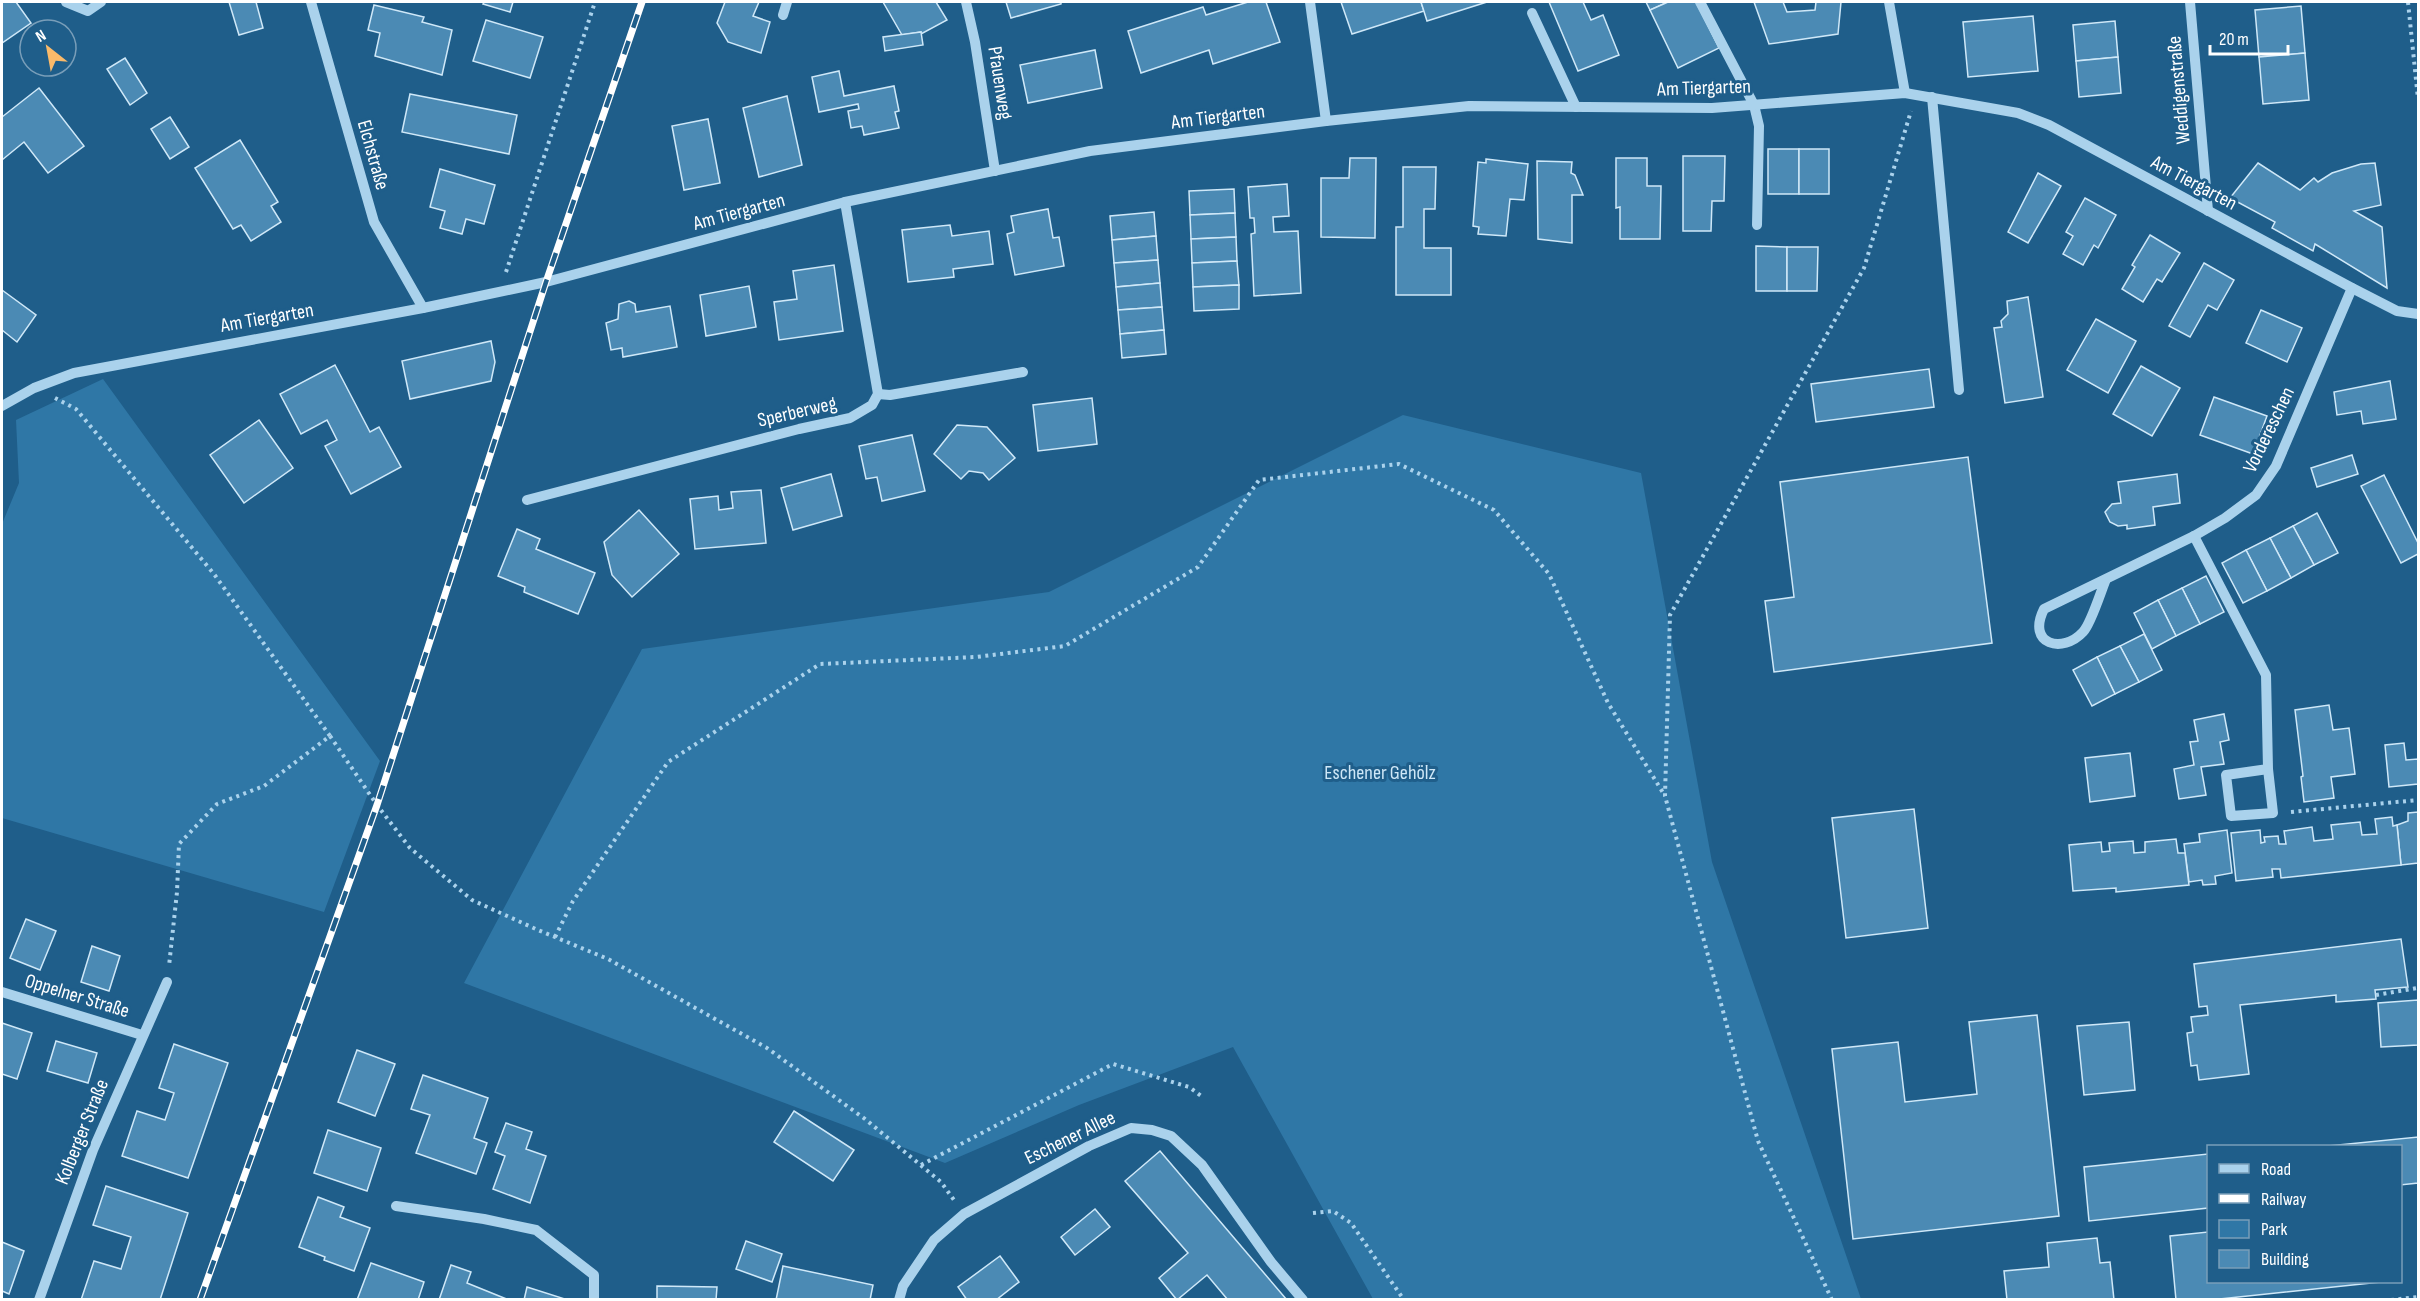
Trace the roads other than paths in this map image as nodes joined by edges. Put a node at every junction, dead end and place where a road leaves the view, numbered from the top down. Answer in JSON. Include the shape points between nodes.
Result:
{"nodes":[{"id":1,"x":66,"y":2,"type":"edge"},
{"id":2,"x":101,"y":2,"type":"edge"},
{"id":3,"x":311,"y":2,"type":"edge"},
{"id":4,"x":787,"y":2,"type":"edge"},
{"id":5,"x":966,"y":2,"type":"edge"},
{"id":6,"x":1310,"y":2,"type":"edge"},
{"id":7,"x":1700,"y":2,"type":"edge"},
{"id":8,"x":1889,"y":2,"type":"edge"},
{"id":9,"x":2190,"y":2,"type":"edge"},
{"id":10,"x":1532,"y":13,"type":"dead end"},
{"id":11,"x":783,"y":15,"type":"dead end"},
{"id":12,"x":1910,"y":94,"type":"junction"},
{"id":13,"x":1932,"y":97,"type":"junction"},
{"id":14,"x":1754,"y":105,"type":"junction"},
{"id":15,"x":1576,"y":106,"type":"junction"},
{"id":16,"x":1326,"y":121,"type":"junction"},
{"id":17,"x":995,"y":171,"type":"junction"},
{"id":18,"x":845,"y":202,"type":"junction"},
{"id":19,"x":2208,"y":211,"type":"junction"},
{"id":20,"x":1757,"y":225,"type":"dead end"},
{"id":21,"x":2352,"y":288,"type":"junction"},
{"id":22,"x":423,"y":308,"type":"junction"},
{"id":23,"x":2418,"y":314,"type":"edge"},
{"id":24,"x":1023,"y":372,"type":"dead end"},
{"id":25,"x":1959,"y":390,"type":"dead end"},
{"id":26,"x":878,"y":394,"type":"junction"},
{"id":27,"x":2,"y":406,"type":"edge"},
{"id":28,"x":527,"y":500,"type":"dead end"},
{"id":29,"x":2194,"y":536,"type":"junction"},
{"id":30,"x":2106,"y":579,"type":"junction"},
{"id":31,"x":2268,"y":769,"type":"junction"},
{"id":32,"x":167,"y":982,"type":"road end"},
{"id":33,"x":2,"y":992,"type":"edge"},
{"id":34,"x":142,"y":1035,"type":"junction"},
{"id":35,"x":396,"y":1206,"type":"dead end"},
{"id":36,"x":39,"y":1299,"type":"edge"},
{"id":37,"x":594,"y":1299,"type":"edge"},
{"id":38,"x":899,"y":1299,"type":"edge"},
{"id":39,"x":1303,"y":1299,"type":"edge"}],
"edges":[{"from":1,"to":2,"type":"street","via":[[88,11]]},
{"from":3,"to":22,"type":"street","name":"Elchstraße","via":[[374,222]]},
{"from":4,"to":11,"type":"street"},
{"from":5,"to":17,"type":"street","name":"Pfauenweg"},
{"from":6,"to":16,"type":"street"},
{"from":7,"to":14,"type":"street"},
{"from":8,"to":12,"type":"street"},
{"from":9,"to":19,"type":"street","name":"Weddigenstraße"},
{"from":10,"to":15,"type":"street"},
{"from":12,"to":13,"type":"street","name":"Am Tiergarten"},
{"from":12,"to":14,"type":"street","name":"Am Tiergarten"},
{"from":13,"to":19,"type":"street","name":"Am Tiergarten","via":[[2018,113],[2049,125]]},
{"from":13,"to":25,"type":"street"},
{"from":14,"to":15,"type":"street","name":"Am Tiergarten"},
{"from":14,"to":20,"type":"street","via":[[1759,126]]},
{"from":15,"to":16,"type":"street","name":"Am Tiergarten","via":[[1469,106]]},
{"from":16,"to":17,"type":"street","name":"Am Tiergarten","via":[[1090,152]]},
{"from":17,"to":18,"type":"street","name":"Am Tiergarten"},
{"from":18,"to":22,"type":"street","name":"Am Tiergarten","via":[[546,282]]},
{"from":18,"to":26,"type":"street"},
{"from":19,"to":21,"type":"street","name":"Am Tiergarten"},
{"from":21,"to":23,"type":"street","name":"Am Tiergarten","via":[[2397,311]]},
{"from":21,"to":29,"type":"street","name":"Vordereschen","via":[[2276,465],[2256,495]]},
{"from":22,"to":27,"type":"street","name":"Am Tiergarten","via":[[74,373],[34,388]]},
{"from":24,"to":26,"type":"street"},
{"from":26,"to":28,"type":"street","name":"Sperberweg","via":[[872,405],[850,418]]},
{"from":29,"to":30,"type":"street","name":"Vordereschen"},
{"from":29,"to":31,"type":"street","via":[[2266,675]]},
{"from":30,"to":30,"type":"street","name":"Vordereschen","via":[[2044,609],[2038,620],[2038,632],[2045,641],[2058,644],[2084,632]]},
{"from":31,"to":31,"type":"street","via":[[2273,813],[2231,816],[2226,775]]},
{"from":32,"to":34,"type":"street","name":"Kolberger Straße"},
{"from":33,"to":34,"type":"street","name":"Oppelner Straße"},
{"from":34,"to":36,"type":"street","name":"Kolberger Straße","via":[[89,1160]]},
{"from":35,"to":37,"type":"street","via":[[536,1230],[594,1275]]},
{"from":38,"to":39,"type":"street","name":"Eschener Allee","via":[[903,1286],[934,1240],[964,1214],[1089,1146],[1131,1128],[1171,1136],[1202,1165],[1271,1262]]}]}
